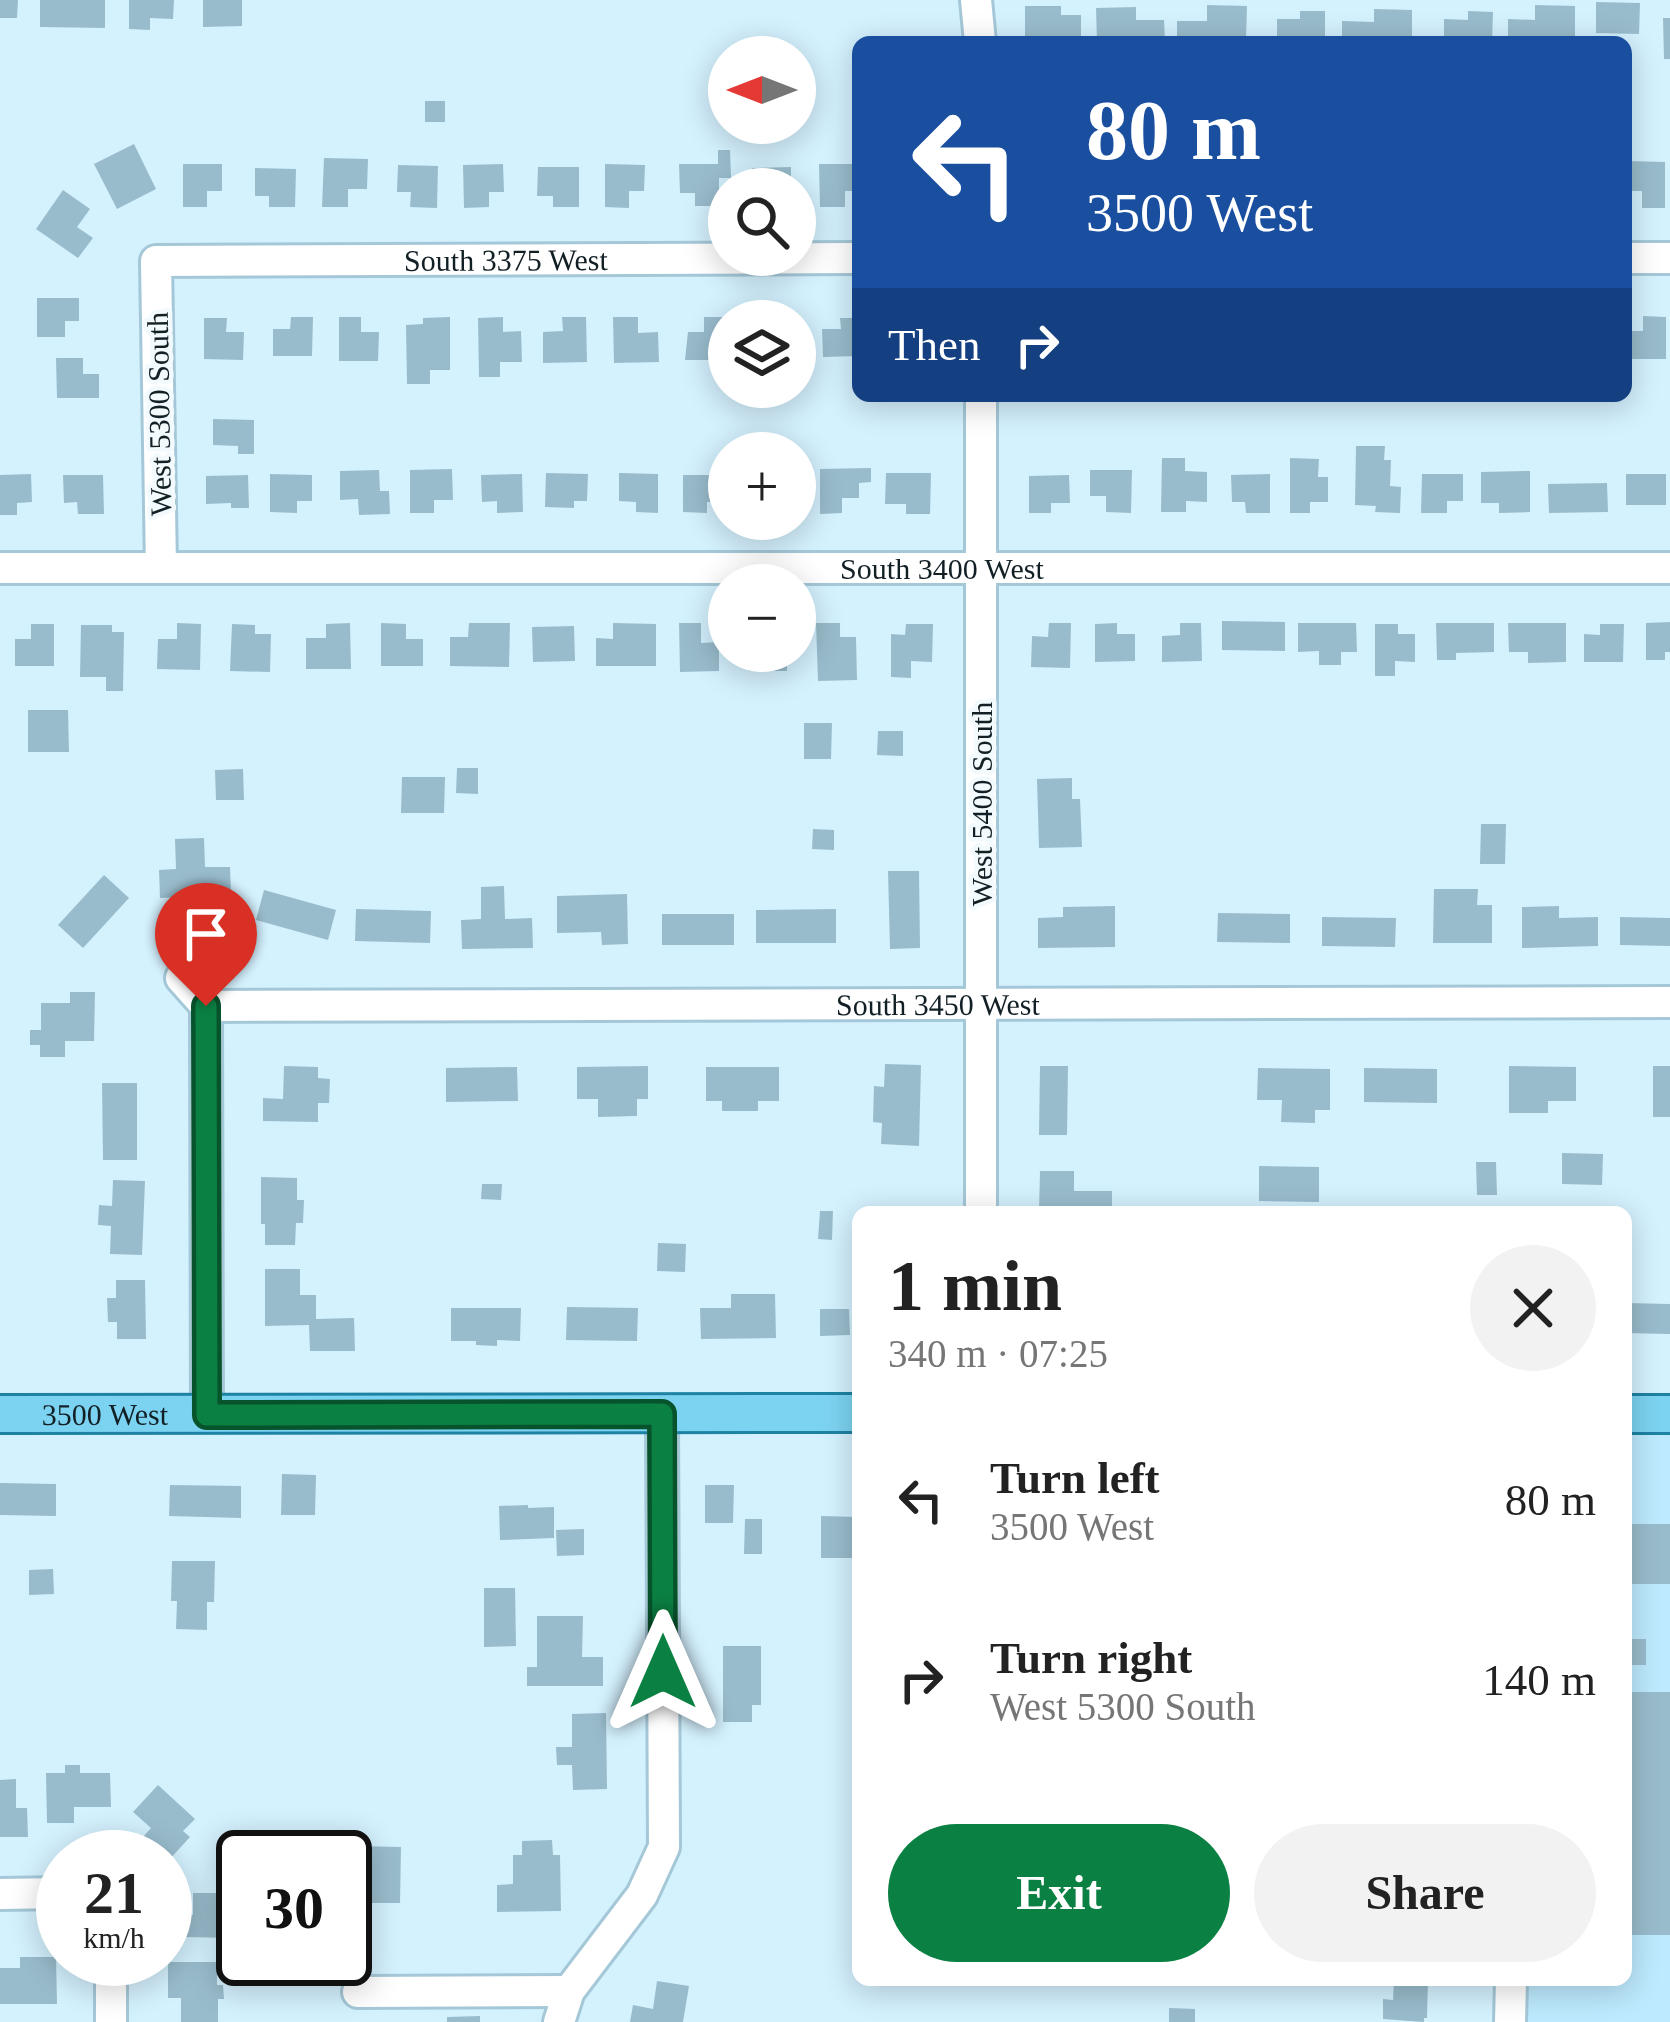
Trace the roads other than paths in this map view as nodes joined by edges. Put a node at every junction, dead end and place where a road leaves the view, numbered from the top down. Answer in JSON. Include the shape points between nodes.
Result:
{"nodes":[{"id":1,"x":976,"y":0,"type":"edge"},
{"id":2,"x":979,"y":36,"type":"edge"},
{"id":3,"x":852,"y":258,"type":"edge"},
{"id":4,"x":1632,"y":258,"type":"edge"},
{"id":5,"x":1670,"y":258,"type":"edge"},
{"id":6,"x":156,"y":261,"type":"joint"},
{"id":7,"x":981,"y":402,"type":"edge"},
{"id":8,"x":981,"y":567,"type":"junction"},
{"id":9,"x":0,"y":568,"type":"edge"},
{"id":10,"x":161,"y":568,"type":"junction"},
{"id":11,"x":1670,"y":568,"type":"edge"},
{"id":12,"x":181,"y":978,"type":"dead end"},
{"id":13,"x":1670,"y":1002,"type":"edge"},
{"id":14,"x":981,"y":1004,"type":"junction"},
{"id":15,"x":206,"y":1006,"type":"junction"},
{"id":16,"x":981,"y":1206,"type":"edge"},
{"id":17,"x":852,"y":1413,"type":"edge"},
{"id":18,"x":0,"y":1414,"type":"edge"},
{"id":19,"x":662,"y":1414,"type":"junction"},
{"id":20,"x":1632,"y":1414,"type":"edge"},
{"id":21,"x":1670,"y":1414,"type":"edge"},
{"id":22,"x":207,"y":1415,"type":"junction"},
{"id":23,"x":36,"y":1893,"type":"edge"},
{"id":24,"x":0,"y":1894,"type":"edge"},
{"id":25,"x":111,"y":1986,"type":"edge"},
{"id":26,"x":1511,"y":1986,"type":"edge"},
{"id":27,"x":569,"y":1991,"type":"junction"},
{"id":28,"x":358,"y":1992,"type":"dead end"},
{"id":29,"x":111,"y":2022,"type":"edge"},
{"id":30,"x":560,"y":2022,"type":"edge"},
{"id":31,"x":1510,"y":2022,"type":"edge"}],
"edges":[{"from":1,"to":2,"type":"street"},
{"from":3,"to":6,"type":"street","name":"South 3375 West"},
{"from":4,"to":5,"type":"street"},
{"from":6,"to":10,"type":"street","name":"West 5300 South"},
{"from":7,"to":8,"type":"street","name":"West 5400 South"},
{"from":8,"to":10,"type":"street","name":"South 3400 West"},
{"from":8,"to":11,"type":"street","name":"South 3400 West"},
{"from":8,"to":14,"type":"street","name":"West 5400 South"},
{"from":9,"to":10,"type":"street","name":"South 3400 West"},
{"from":12,"to":15,"type":"street"},
{"from":13,"to":14,"type":"street","name":"South 3450 West"},
{"from":14,"to":15,"type":"street","name":"South 3450 West"},
{"from":14,"to":16,"type":"street","name":"West 5400 South"},
{"from":15,"to":22,"type":"street"},
{"from":17,"to":19,"type":"main road","name":"3500 West"},
{"from":18,"to":22,"type":"main road","name":"3500 West"},
{"from":19,"to":22,"type":"main road","name":"3500 West"},
{"from":19,"to":27,"type":"street","via":[[664,1846],[642,1895]]},
{"from":20,"to":21,"type":"main road"},
{"from":23,"to":24,"type":"street"},
{"from":25,"to":29,"type":"street"},
{"from":26,"to":31,"type":"street"},
{"from":27,"to":28,"type":"street"},
{"from":27,"to":30,"type":"street"}]}
